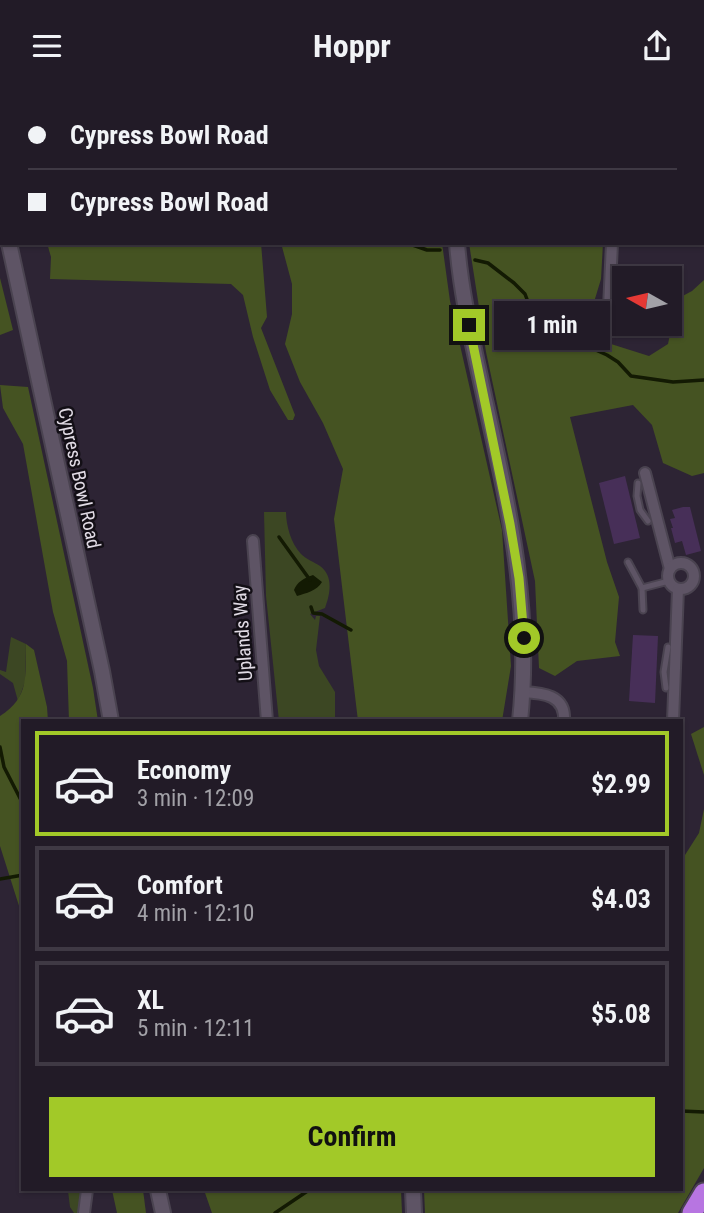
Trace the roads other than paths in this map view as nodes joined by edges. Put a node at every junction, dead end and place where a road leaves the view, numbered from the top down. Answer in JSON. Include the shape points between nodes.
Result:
{"nodes":[{"id":1,"x":9,"y":245,"type":"edge"},
{"id":2,"x":457,"y":245,"type":"edge"},
{"id":3,"x":612,"y":245,"type":"edge"},
{"id":4,"x":608,"y":308,"type":"dead end"},
{"id":5,"x":643,"y":479,"type":"joint"},
{"id":6,"x":630,"y":485,"type":"dead end"},
{"id":7,"x":652,"y":520,"type":"junction"},
{"id":8,"x":639,"y":524,"type":"dead end"},
{"id":9,"x":253,"y":541,"type":"dead end"},
{"id":10,"x":628,"y":562,"type":"dead end"},
{"id":11,"x":670,"y":569,"type":"junction"},
{"id":12,"x":669,"y":581,"type":"junction"},
{"id":13,"x":642,"y":588,"type":"junction"},
{"id":14,"x":678,"y":589,"type":"junction"},
{"id":15,"x":643,"y":610,"type":"dead end"},
{"id":16,"x":659,"y":647,"type":"dead end"},
{"id":17,"x":672,"y":647,"type":"junction"},
{"id":18,"x":656,"y":687,"type":"dead end"},
{"id":19,"x":671,"y":688,"type":"junction"},
{"id":20,"x":523,"y":692,"type":"junction"},
{"id":21,"x":111,"y":719,"type":"edge"},
{"id":22,"x":267,"y":719,"type":"edge"},
{"id":23,"x":520,"y":719,"type":"edge"},
{"id":24,"x":564,"y":719,"type":"edge"},
{"id":25,"x":673,"y":719,"type":"edge"},
{"id":26,"x":88,"y":1191,"type":"edge"},
{"id":27,"x":158,"y":1191,"type":"edge"},
{"id":28,"x":413,"y":1191,"type":"edge"},
{"id":29,"x":704,"y":1193,"type":"edge"},
{"id":30,"x":84,"y":1213,"type":"edge"},
{"id":31,"x":163,"y":1213,"type":"edge"},
{"id":32,"x":414,"y":1213,"type":"edge"},
{"id":33,"x":692,"y":1213,"type":"edge"}],
"edges":[{"from":1,"to":21,"type":"street","name":"Cypress Bowl Road"},
{"from":2,"to":20,"type":"street","via":[[516,561],[524,628]]},
{"from":3,"to":4,"type":"street"},
{"from":5,"to":6,"type":"lane"},
{"from":5,"to":7,"type":"street"},
{"from":7,"to":8,"type":"lane"},
{"from":7,"to":11,"type":"street"},
{"from":9,"to":22,"type":"street","name":"Uplands Way"},
{"from":10,"to":13,"type":"lane"},
{"from":11,"to":12,"type":"street"},
{"from":11,"to":14,"type":"street","via":[[680,563],[694,570],[691,585]]},
{"from":12,"to":13,"type":"lane"},
{"from":12,"to":14,"type":"street"},
{"from":13,"to":15,"type":"lane"},
{"from":14,"to":17,"type":"street"},
{"from":16,"to":17,"type":"lane"},
{"from":17,"to":19,"type":"street"},
{"from":18,"to":19,"type":"lane"},
{"from":19,"to":25,"type":"street"},
{"from":20,"to":23,"type":"street"},
{"from":20,"to":24,"type":"street","via":[[554,697],[563,708]]},
{"from":26,"to":30,"type":"street"},
{"from":27,"to":31,"type":"street"},
{"from":28,"to":32,"type":"street"},
{"from":29,"to":33,"type":"highway"}]}
